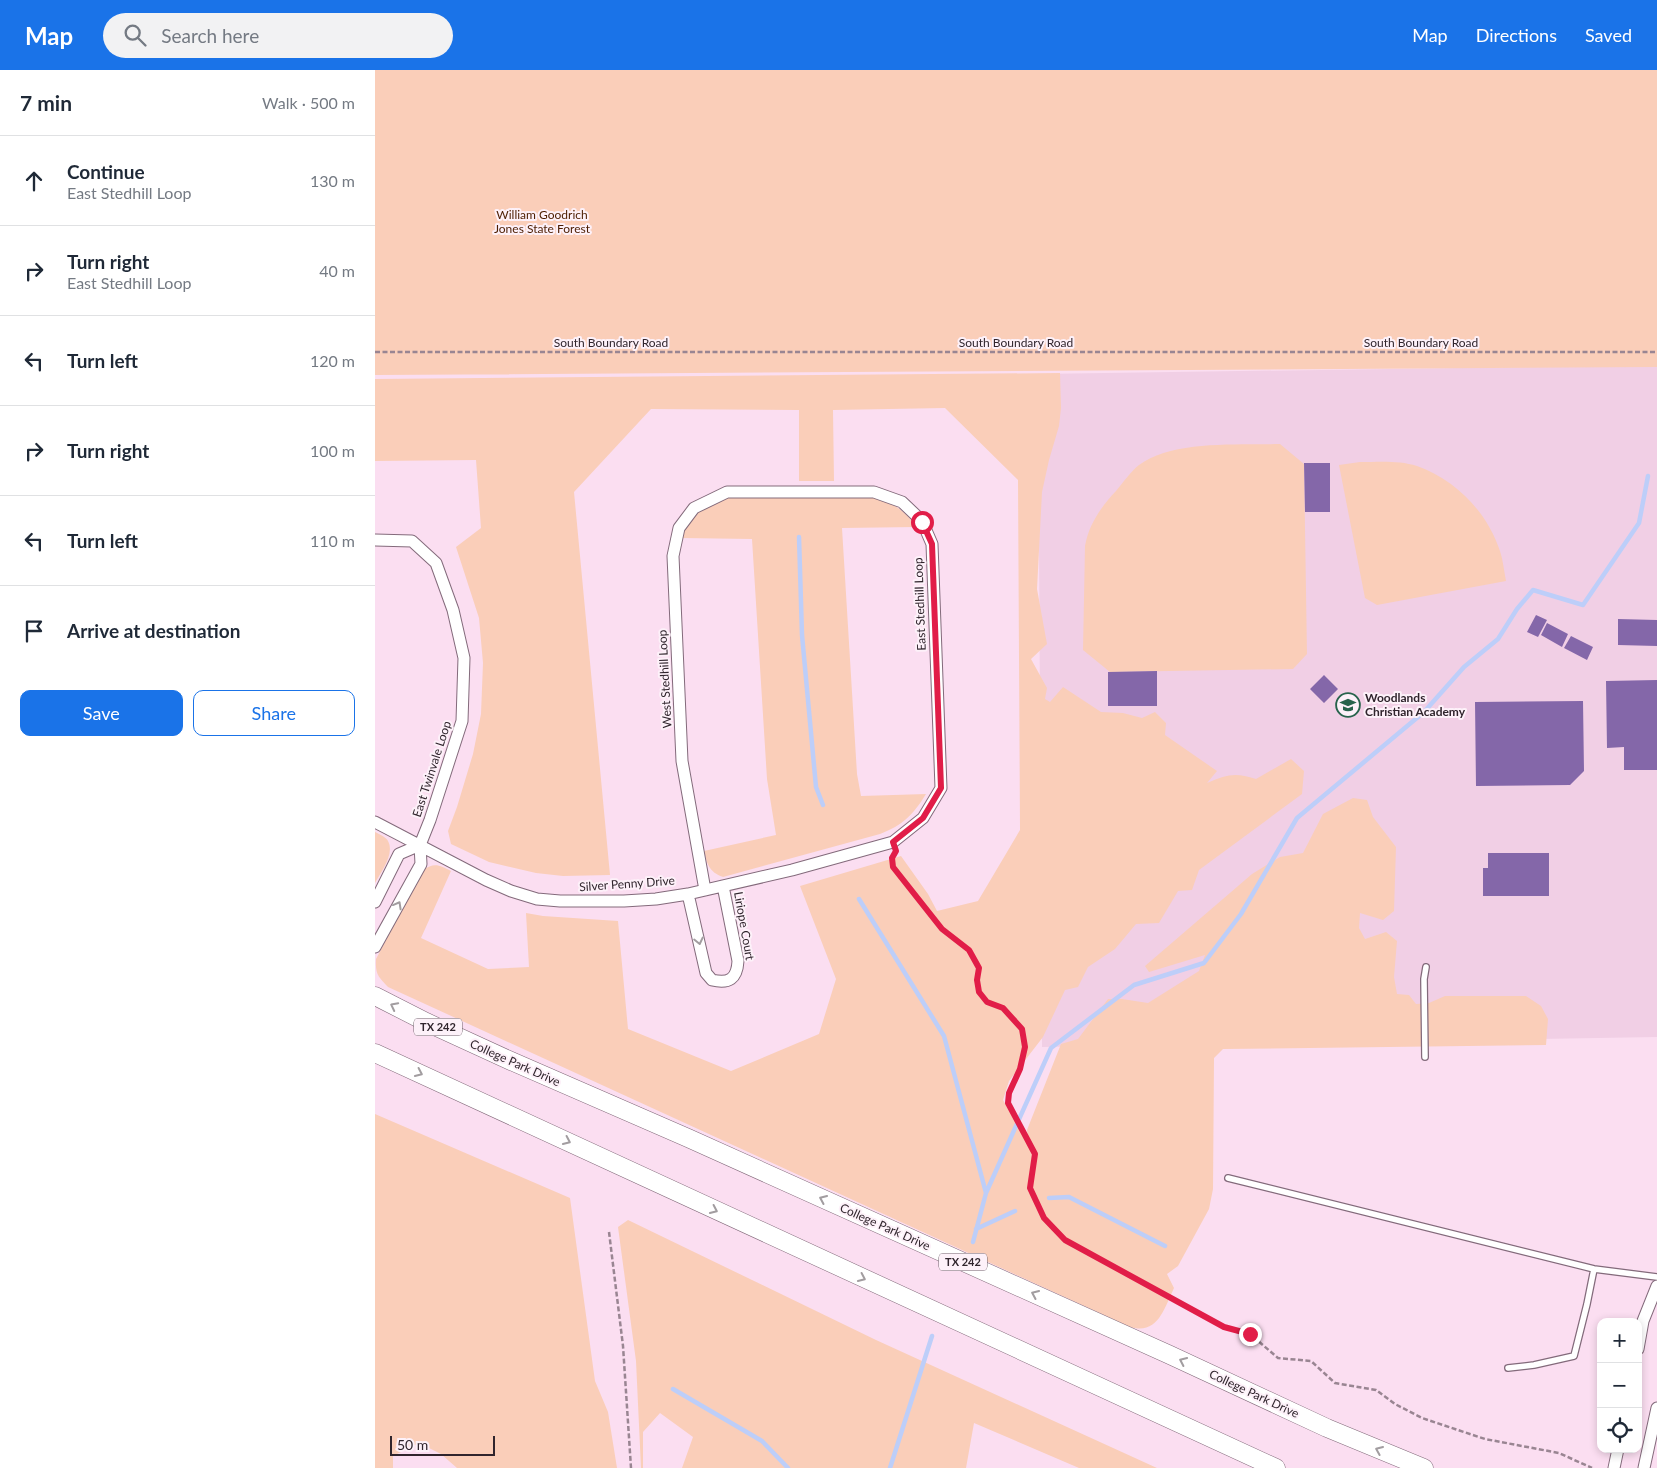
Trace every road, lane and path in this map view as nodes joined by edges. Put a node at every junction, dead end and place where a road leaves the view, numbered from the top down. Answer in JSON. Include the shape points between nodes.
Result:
{"nodes":[{"id":1,"x":375,"y":352,"type":"edge"},
{"id":2,"x":1657,"y":352,"type":"edge"},
{"id":3,"x":727,"y":492,"type":"joint"},
{"id":4,"x":375,"y":540,"type":"edge"},
{"id":5,"x":375,"y":822,"type":"edge"},
{"id":6,"x":893,"y":842,"type":"junction"},
{"id":7,"x":420,"y":845,"type":"junction"},
{"id":8,"x":723,"y":886,"type":"junction"},
{"id":9,"x":705,"y":890,"type":"junction"},
{"id":10,"x":688,"y":894,"type":"junction"},
{"id":11,"x":375,"y":902,"type":"edge"},
{"id":12,"x":375,"y":947,"type":"edge"},
{"id":13,"x":1426,"y":967,"type":"dead end"},
{"id":14,"x":375,"y":996,"type":"edge"},
{"id":15,"x":375,"y":1053,"type":"edge"},
{"id":16,"x":1425,"y":1057,"type":"dead end"},
{"id":17,"x":1228,"y":1178,"type":"dead end"},
{"id":18,"x":609,"y":1232,"type":"dead end"},
{"id":19,"x":1594,"y":1269,"type":"junction"},
{"id":20,"x":1657,"y":1277,"type":"edge"},
{"id":21,"x":1657,"y":1286,"type":"edge"},
{"id":22,"x":1642,"y":1327,"type":"edge"},
{"id":23,"x":1508,"y":1368,"type":"dead end"},
{"id":24,"x":1657,"y":1408,"type":"edge"},
{"id":25,"x":1617,"y":1453,"type":"edge"},
{"id":26,"x":631,"y":1468,"type":"edge"},
{"id":27,"x":1276,"y":1468,"type":"edge"},
{"id":28,"x":1425,"y":1468,"type":"edge"},
{"id":29,"x":1592,"y":1468,"type":"edge"},
{"id":30,"x":1615,"y":1468,"type":"edge"},
{"id":31,"x":1644,"y":1468,"type":"edge"}],
"edges":[{"from":1,"to":2,"type":"path","name":"South Boundary Road"},
{"from":3,"to":6,"type":"street","name":"East Stedhill Loop","via":[[874,492],[902,502],[922,522],[932,544],[941,788],[923,818]]},
{"from":3,"to":9,"type":"street","name":"West Stedhill Loop","via":[[694,508],[679,528],[673,556],[682,761]]},
{"from":4,"to":7,"type":"street","name":"East Twinvale Loop","via":[[412,541],[436,563],[453,610],[465,658],[462,721]]},
{"from":5,"to":7,"type":"street","name":"Silver Penny Drive"},
{"from":6,"to":8,"type":"street","name":"Silver Penny Drive"},
{"from":6,"to":29,"type":"path","via":[[896,851],[892,858],[893,867],[942,929],[969,950],[979,968],[979,992],[987,1002],[1003,1008],[1022,1029],[1025,1047],[1008,1103],[1035,1154],[1030,1188],[1044,1218],[1065,1240],[1224,1327],[1250,1334],[1278,1358],[1311,1361],[1335,1382],[1376,1390],[1421,1418],[1485,1439],[1559,1453]]},
{"from":7,"to":10,"type":"street","name":"Silver Penny Drive","via":[[486,880],[537,899],[624,901]]},
{"from":7,"to":11,"type":"street","via":[[399,854]]},
{"from":12,"to":7,"type":"street","name":"East Twinvale Loop","one_way":true,"via":[[421,864]]},
{"from":8,"to":9,"type":"street","name":"Silver Penny Drive"},
{"from":10,"to":8,"type":"street","name":"Liriope Court","one_way":true,"via":[[707,974],[712,980],[725,982],[732,979],[737,971],[738,961]]},
{"from":9,"to":10,"type":"street","name":"Silver Penny Drive"},
{"from":13,"to":16,"type":"lane"},
{"from":28,"to":14,"type":"main road","name":"College Park Drive","number":"TX 242","one_way":true,"via":[[1327,1428],[706,1146],[511,1062]]},
{"from":15,"to":27,"type":"main road","one_way":true},
{"from":17,"to":19,"type":"lane"},
{"from":18,"to":26,"type":"path","via":[[623,1346]]},
{"from":19,"to":20,"type":"lane"},
{"from":19,"to":23,"type":"lane","via":[[1573,1356]]},
{"from":21,"to":22,"type":"street"},
{"from":24,"to":31,"type":"street"},
{"from":25,"to":30,"type":"street"}]}
